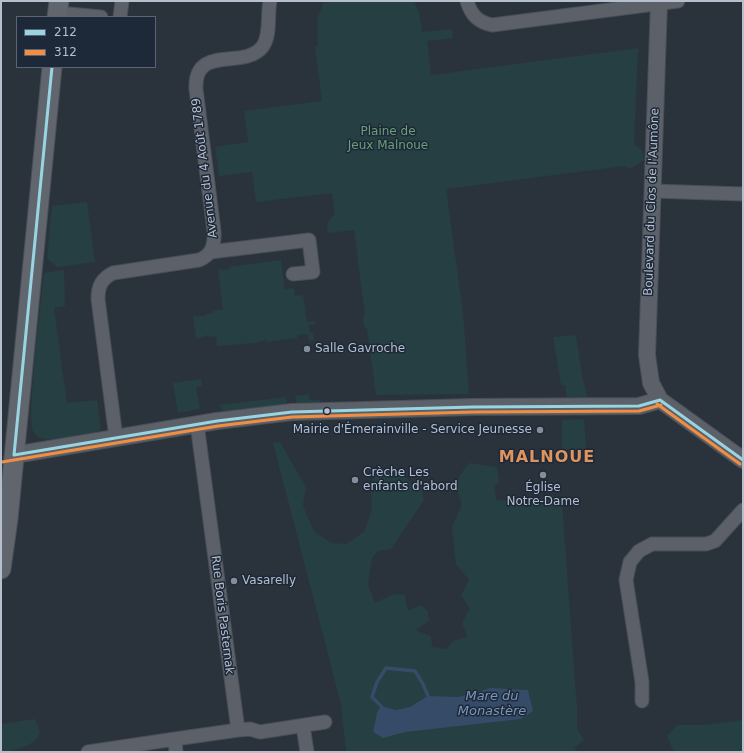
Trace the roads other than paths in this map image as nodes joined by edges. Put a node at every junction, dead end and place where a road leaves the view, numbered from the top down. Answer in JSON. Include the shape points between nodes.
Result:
{"nodes":[{"id":1,"x":122,"y":1,"type":"edge"},
{"id":2,"x":270,"y":1,"type":"edge"},
{"id":3,"x":467,"y":1,"type":"edge"},
{"id":4,"x":678,"y":1,"type":"edge"},
{"id":5,"x":659,"y":2,"type":"edge"},
{"id":6,"x":58,"y":10,"type":"edge"},
{"id":7,"x":95,"y":16,"type":"edge"},
{"id":8,"x":120,"y":16,"type":"edge"},
{"id":9,"x":52,"y":68,"type":"edge"},
{"id":10,"x":652,"y":191,"type":"junction"},
{"id":11,"x":743,"y":194,"type":"edge"},
{"id":12,"x":210,"y":252,"type":"junction"},
{"id":13,"x":293,"y":274,"type":"dead end"},
{"id":14,"x":660,"y":400,"type":"junction"},
{"id":15,"x":197,"y":424,"type":"junction"},
{"id":16,"x":116,"y":438,"type":"junction"},
{"id":17,"x":8,"y":456,"type":"edge"},
{"id":18,"x":743,"y":460,"type":"edge"},
{"id":19,"x":743,"y":510,"type":"edge"},
{"id":20,"x":1,"y":569,"type":"edge"},
{"id":21,"x":642,"y":701,"type":"dead end"},
{"id":22,"x":325,"y":722,"type":"dead end"},
{"id":23,"x":303,"y":726,"type":"junction"},
{"id":24,"x":238,"y":730,"type":"junction"},
{"id":25,"x":176,"y":746,"type":"edge"},
{"id":26,"x":105,"y":751,"type":"edge"},
{"id":27,"x":88,"y":752,"type":"edge"},
{"id":28,"x":307,"y":752,"type":"edge"}],
"edges":[{"from":1,"to":8,"type":"street"},
{"from":2,"to":12,"type":"street","name":"Avenue du 4 Août 1789","via":[[267,35],[261,49],[247,56],[208,63],[201,68],[196,78],[215,239]]},
{"from":3,"to":5,"type":"street","via":[[475,18],[492,25]]},
{"from":4,"to":5,"type":"street"},
{"from":5,"to":10,"type":"street","name":"Boulevard du Clos de l'Aumône"},
{"from":6,"to":7,"type":"street"},
{"from":9,"to":17,"type":"main road"},
{"from":10,"to":11,"type":"street"},
{"from":10,"to":14,"type":"street","name":"Boulevard du Clos de l'Aumône","via":[[648,367],[653,389]]},
{"from":12,"to":13,"type":"street","via":[[309,240],[313,272]]},
{"from":12,"to":16,"type":"street","name":"Avenue du 4 Août 1789","via":[[203,258],[190,262],[113,274],[105,278],[99,288],[98,300]]},
{"from":14,"to":15,"type":"street","via":[[639,406],[473,406],[292,412]]},
{"from":14,"to":18,"type":"street"},
{"from":15,"to":16,"type":"street"},
{"from":15,"to":24,"type":"street","name":"Rue Boris Pasternak"},
{"from":16,"to":17,"type":"street"},
{"from":17,"to":20,"type":"main road","via":[[8,519]]},
{"from":19,"to":21,"type":"street","via":[[716,541],[706,544],[652,544],[639,551],[630,562],[626,580],[642,682]]},
{"from":22,"to":23,"type":"street"},
{"from":23,"to":24,"type":"street","via":[[260,732],[250,729]]},
{"from":23,"to":28,"type":"street"},
{"from":24,"to":25,"type":"street"},
{"from":25,"to":26,"type":"street"},
{"from":26,"to":27,"type":"street"}]}
